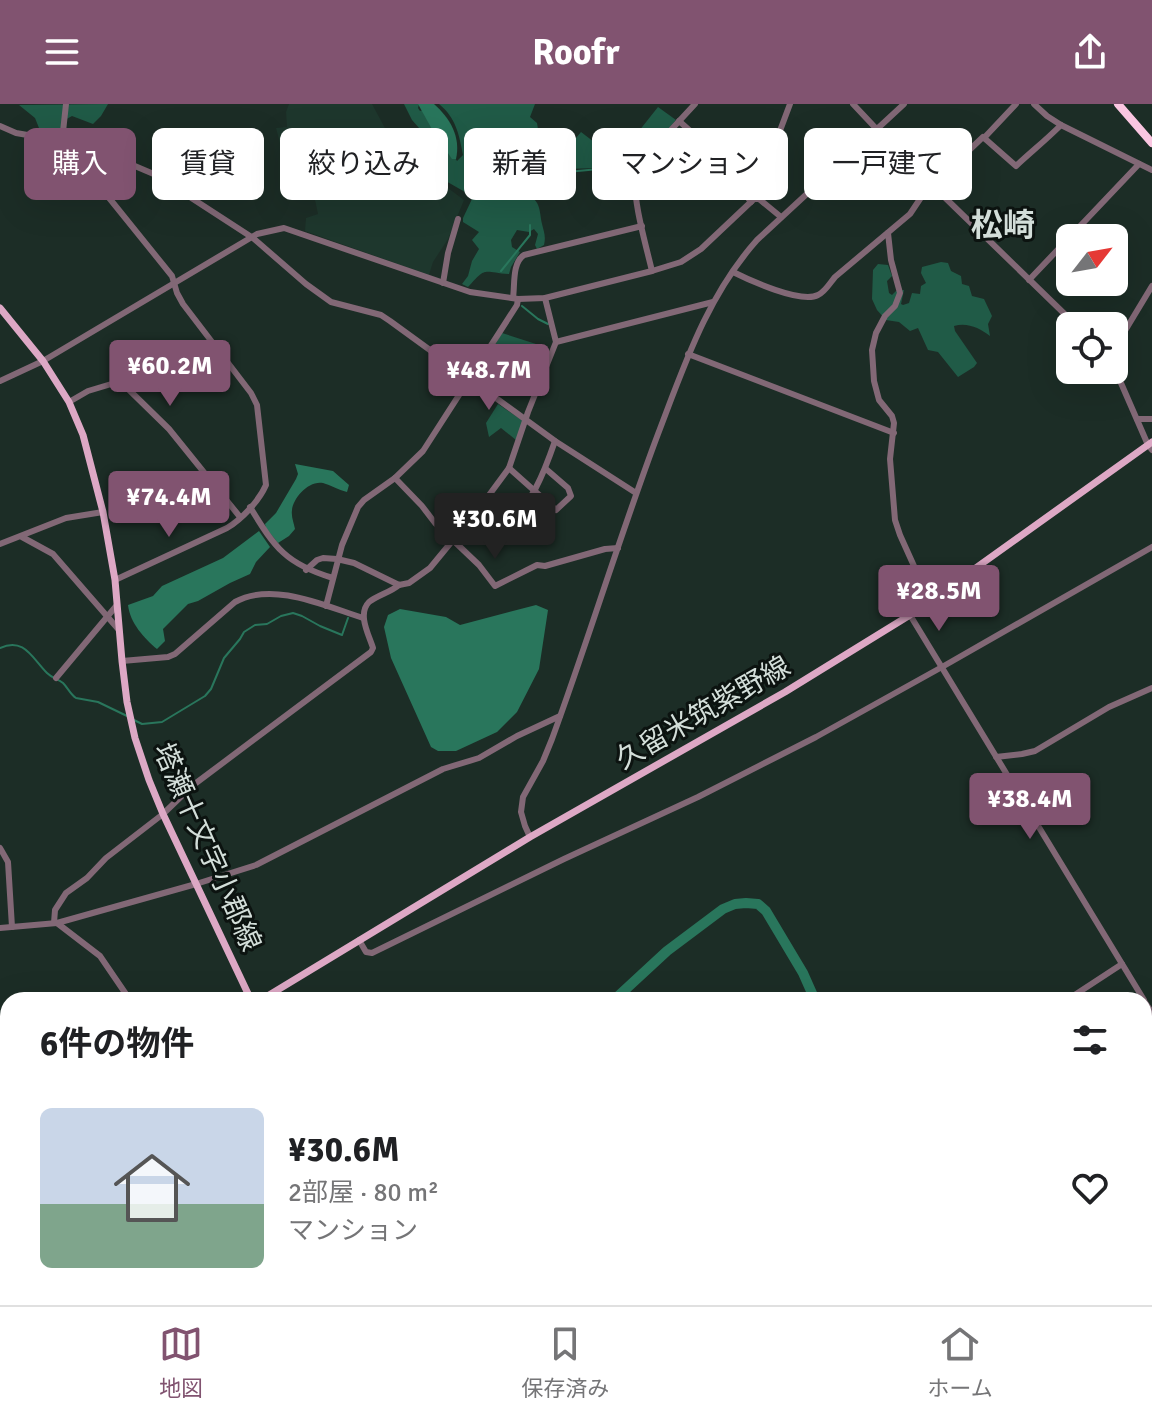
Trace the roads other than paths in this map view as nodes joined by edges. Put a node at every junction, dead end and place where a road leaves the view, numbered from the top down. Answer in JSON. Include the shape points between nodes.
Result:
{"nodes":[{"id":1,"x":66,"y":104,"type":"edge"},
{"id":2,"x":695,"y":104,"type":"edge"},
{"id":3,"x":790,"y":104,"type":"edge"},
{"id":4,"x":853,"y":104,"type":"edge"},
{"id":5,"x":904,"y":104,"type":"edge"},
{"id":6,"x":1016,"y":104,"type":"edge"},
{"id":7,"x":1034,"y":104,"type":"edge"},
{"id":8,"x":1118,"y":104,"type":"edge"},
{"id":9,"x":679,"y":121,"type":"junction"},
{"id":10,"x":1061,"y":125,"type":"junction"},
{"id":11,"x":0,"y":126,"type":"edge"},
{"id":12,"x":65,"y":128,"type":"edge"},
{"id":13,"x":687,"y":128,"type":"edge"},
{"id":14,"x":781,"y":128,"type":"edge"},
{"id":15,"x":875,"y":128,"type":"edge"},
{"id":16,"x":877,"y":128,"type":"edge"},
{"id":17,"x":24,"y":134,"type":"edge"},
{"id":18,"x":984,"y":138,"type":"junction"},
{"id":19,"x":1152,"y":143,"type":"edge"},
{"id":20,"x":972,"y":148,"type":"edge"},
{"id":21,"x":1139,"y":164,"type":"junction"},
{"id":22,"x":136,"y":166,"type":"edge"},
{"id":23,"x":1152,"y":170,"type":"edge"},
{"id":24,"x":804,"y":196,"type":"edge"},
{"id":25,"x":111,"y":200,"type":"edge"},
{"id":26,"x":919,"y":200,"type":"edge"},
{"id":27,"x":946,"y":200,"type":"edge"},
{"id":28,"x":751,"y":202,"type":"joint"},
{"id":29,"x":781,"y":217,"type":"junction"},
{"id":30,"x":458,"y":219,"type":"dead end"},
{"id":31,"x":642,"y":226,"type":"junction"},
{"id":32,"x":888,"y":233,"type":"junction"},
{"id":33,"x":253,"y":238,"type":"junction"},
{"id":34,"x":652,"y":271,"type":"junction"},
{"id":35,"x":733,"y":272,"type":"junction"},
{"id":36,"x":1029,"y":280,"type":"junction"},
{"id":37,"x":175,"y":282,"type":"junction"},
{"id":38,"x":443,"y":283,"type":"junction"},
{"id":39,"x":1152,"y":286,"type":"edge"},
{"id":40,"x":516,"y":298,"type":"junction"},
{"id":41,"x":545,"y":298,"type":"junction"},
{"id":42,"x":713,"y":302,"type":"junction"},
{"id":43,"x":0,"y":308,"type":"edge"},
{"id":44,"x":1062,"y":312,"type":"edge"},
{"id":45,"x":1128,"y":326,"type":"edge"},
{"id":46,"x":556,"y":342,"type":"junction"},
{"id":47,"x":688,"y":354,"type":"junction"},
{"id":48,"x":43,"y":361,"type":"junction"},
{"id":49,"x":469,"y":380,"type":"junction"},
{"id":50,"x":0,"y":381,"type":"edge"},
{"id":51,"x":1122,"y":384,"type":"edge"},
{"id":52,"x":69,"y":402,"type":"junction"},
{"id":53,"x":1137,"y":419,"type":"junction"},
{"id":54,"x":1152,"y":419,"type":"edge"},
{"id":55,"x":526,"y":420,"type":"junction"},
{"id":56,"x":894,"y":433,"type":"junction"},
{"id":57,"x":555,"y":441,"type":"junction"},
{"id":58,"x":1151,"y":446,"type":"edge"},
{"id":59,"x":509,"y":468,"type":"junction"},
{"id":60,"x":546,"y":469,"type":"junction"},
{"id":61,"x":395,"y":478,"type":"junction"},
{"id":62,"x":535,"y":492,"type":"junction"},
{"id":63,"x":636,"y":493,"type":"junction"},
{"id":64,"x":481,"y":506,"type":"junction"},
{"id":65,"x":250,"y":507,"type":"junction"},
{"id":66,"x":103,"y":512,"type":"junction"},
{"id":67,"x":240,"y":517,"type":"junction"},
{"id":68,"x":22,"y":537,"type":"junction"},
{"id":69,"x":453,"y":540,"type":"junction"},
{"id":70,"x":0,"y":544,"type":"edge"},
{"id":71,"x":1152,"y":547,"type":"edge"},
{"id":72,"x":618,"y":548,"type":"junction"},
{"id":73,"x":337,"y":559,"type":"junction"},
{"id":74,"x":306,"y":570,"type":"junction"},
{"id":75,"x":333,"y":578,"type":"junction"},
{"id":76,"x":115,"y":580,"type":"junction"},
{"id":77,"x":399,"y":585,"type":"junction"},
{"id":78,"x":117,"y":605,"type":"junction"},
{"id":79,"x":926,"y":605,"type":"junction"},
{"id":80,"x":326,"y":606,"type":"junction"},
{"id":81,"x":910,"y":615,"type":"junction"},
{"id":82,"x":108,"y":617,"type":"junction"},
{"id":83,"x":363,"y":618,"type":"junction"},
{"id":84,"x":120,"y":631,"type":"junction"},
{"id":85,"x":122,"y":661,"type":"junction"},
{"id":86,"x":942,"y":667,"type":"junction"},
{"id":87,"x":56,"y":678,"type":"dead end"},
{"id":88,"x":1152,"y":688,"type":"edge"},
{"id":89,"x":560,"y":716,"type":"junction"},
{"id":90,"x":996,"y":757,"type":"junction"},
{"id":91,"x":163,"y":814,"type":"junction"},
{"id":92,"x":530,"y":837,"type":"junction"},
{"id":93,"x":0,"y":848,"type":"edge"},
{"id":94,"x":196,"y":884,"type":"junction"},
{"id":95,"x":55,"y":923,"type":"junction"},
{"id":96,"x":12,"y":927,"type":"junction"},
{"id":97,"x":0,"y":928,"type":"edge"},
{"id":98,"x":359,"y":940,"type":"junction"},
{"id":99,"x":1122,"y":964,"type":"junction"},
{"id":100,"x":125,"y":992,"type":"edge"},
{"id":101,"x":247,"y":992,"type":"edge"},
{"id":102,"x":274,"y":992,"type":"edge"},
{"id":103,"x":1079,"y":992,"type":"edge"},
{"id":104,"x":1139,"y":992,"type":"edge"}],
"edges":[{"from":1,"to":12,"type":"street"},
{"from":2,"to":9,"type":"street"},
{"from":3,"to":14,"type":"street"},
{"from":4,"to":15,"type":"street"},
{"from":5,"to":16,"type":"street"},
{"from":6,"to":18,"type":"street"},
{"from":7,"to":10,"type":"street"},
{"from":8,"to":19,"type":"highway"},
{"from":9,"to":13,"type":"street"},
{"from":9,"to":31,"type":"street","via":[[636,172]]},
{"from":10,"to":18,"type":"street","via":[[1016,166]]},
{"from":10,"to":21,"type":"street"},
{"from":11,"to":17,"type":"street"},
{"from":18,"to":20,"type":"street"},
{"from":21,"to":23,"type":"street"},
{"from":21,"to":36,"type":"street"},
{"from":22,"to":33,"type":"street"},
{"from":24,"to":29,"type":"street"},
{"from":25,"to":37,"type":"street"},
{"from":26,"to":32,"type":"street"},
{"from":27,"to":36,"type":"street"},
{"from":28,"to":29,"type":"street","via":[[759,199]]},
{"from":28,"to":34,"type":"street","via":[[690,257]]},
{"from":29,"to":35,"type":"street"},
{"from":30,"to":38,"type":"street"},
{"from":31,"to":34,"type":"street"},
{"from":31,"to":40,"type":"street","via":[[523,256],[516,264]]},
{"from":32,"to":35,"type":"street","via":[[813,297],[764,286]]},
{"from":32,"to":56,"type":"street","via":[[900,293],[872,350],[875,390],[892,416]]},
{"from":33,"to":37,"type":"street"},
{"from":33,"to":38,"type":"street","via":[[277,229],[297,231]]},
{"from":33,"to":49,"type":"street","via":[[331,302],[381,315]]},
{"from":34,"to":41,"type":"street"},
{"from":35,"to":42,"type":"street"},
{"from":36,"to":44,"type":"street"},
{"from":37,"to":48,"type":"street"},
{"from":37,"to":65,"type":"street","via":[[183,304],[257,405],[266,485]]},
{"from":38,"to":40,"type":"street"},
{"from":39,"to":45,"type":"street"},
{"from":40,"to":41,"type":"street"},
{"from":40,"to":49,"type":"street","via":[[517,305]]},
{"from":41,"to":46,"type":"street"},
{"from":42,"to":46,"type":"street"},
{"from":42,"to":47,"type":"street"},
{"from":43,"to":48,"type":"main road","name":"塔瀬十文字小郡線"},
{"from":46,"to":55,"type":"street"},
{"from":47,"to":56,"type":"street"},
{"from":47,"to":63,"type":"street"},
{"from":48,"to":50,"type":"street"},
{"from":48,"to":52,"type":"main road","name":"塔瀬十文字小郡線"},
{"from":49,"to":55,"type":"street"},
{"from":49,"to":61,"type":"street","via":[[423,451]]},
{"from":51,"to":53,"type":"street"},
{"from":52,"to":66,"type":"main road","name":"塔瀬十文字小郡線"},
{"from":52,"to":67,"type":"street","via":[[122,383],[169,429]]},
{"from":53,"to":54,"type":"street"},
{"from":53,"to":58,"type":"street"},
{"from":55,"to":57,"type":"street"},
{"from":55,"to":59,"type":"street"},
{"from":56,"to":79,"type":"street","via":[[890,459],[895,520]]},
{"from":57,"to":60,"type":"street"},
{"from":57,"to":63,"type":"street"},
{"from":58,"to":79,"type":"main road","name":"久留米筑紫野線"},
{"from":59,"to":62,"type":"street"},
{"from":59,"to":64,"type":"street"},
{"from":60,"to":62,"type":"street"},
{"from":60,"to":62,"type":"street","via":[[571,496],[556,510]]},
{"from":61,"to":69,"type":"street"},
{"from":61,"to":73,"type":"street","via":[[358,507]]},
{"from":62,"to":64,"type":"street","via":[[505,528]]},
{"from":63,"to":72,"type":"street"},
{"from":64,"to":69,"type":"street"},
{"from":65,"to":67,"type":"street"},
{"from":65,"to":74,"type":"street","via":[[274,544]]},
{"from":66,"to":68,"type":"street","via":[[66,518]]},
{"from":66,"to":76,"type":"main road","name":"塔瀬十文字小郡線"},
{"from":67,"to":76,"type":"street"},
{"from":68,"to":70,"type":"street"},
{"from":68,"to":82,"type":"street","via":[[53,554]]},
{"from":69,"to":72,"type":"street","via":[[495,586],[537,565]]},
{"from":69,"to":77,"type":"street","via":[[430,568]]},
{"from":71,"to":86,"type":"street"},
{"from":72,"to":89,"type":"street"},
{"from":73,"to":74,"type":"street","via":[[317,560]]},
{"from":73,"to":75,"type":"street"},
{"from":73,"to":77,"type":"street"},
{"from":74,"to":75,"type":"street"},
{"from":75,"to":80,"type":"street"},
{"from":76,"to":78,"type":"main road","name":"塔瀬十文字小郡線"},
{"from":77,"to":83,"type":"street","via":[[370,602]]},
{"from":78,"to":82,"type":"street"},
{"from":78,"to":84,"type":"main road","name":"塔瀬十文字小郡線"},
{"from":79,"to":81,"type":"main road","name":"久留米筑紫野線"},
{"from":80,"to":83,"type":"street"},
{"from":80,"to":85,"type":"street","via":[[278,593],[244,597],[175,654]]},
{"from":81,"to":86,"type":"street"},
{"from":81,"to":92,"type":"main road","name":"久留米筑紫野線"},
{"from":82,"to":84,"type":"street"},
{"from":82,"to":87,"type":"street"},
{"from":83,"to":91,"type":"street","via":[[371,652],[192,786]]},
{"from":84,"to":85,"type":"main road","name":"塔瀬十文字小郡線"},
{"from":85,"to":91,"type":"main road","name":"塔瀬十文字小郡線","via":[[135,738]]},
{"from":86,"to":90,"type":"street"},
{"from":86,"to":98,"type":"street","via":[[698,797],[386,947],[366,952]]},
{"from":88,"to":90,"type":"street","via":[[1035,751]]},
{"from":89,"to":92,"type":"street","via":[[523,797],[521,812]]},
{"from":89,"to":94,"type":"street","via":[[256,865]]},
{"from":90,"to":99,"type":"street"},
{"from":91,"to":94,"type":"main road","name":"塔瀬十文字小郡線"},
{"from":91,"to":95,"type":"street","via":[[66,893],[55,910]]},
{"from":92,"to":98,"type":"main road","name":"久留米筑紫野線"},
{"from":93,"to":96,"type":"street","via":[[8,862]]},
{"from":94,"to":95,"type":"street"},
{"from":94,"to":101,"type":"main road","name":"塔瀬十文字小郡線"},
{"from":95,"to":96,"type":"street"},
{"from":95,"to":100,"type":"street","via":[[100,956]]},
{"from":96,"to":97,"type":"street"},
{"from":98,"to":102,"type":"main road","name":"久留米筑紫野線"},
{"from":99,"to":103,"type":"street"},
{"from":99,"to":104,"type":"street"}]}
